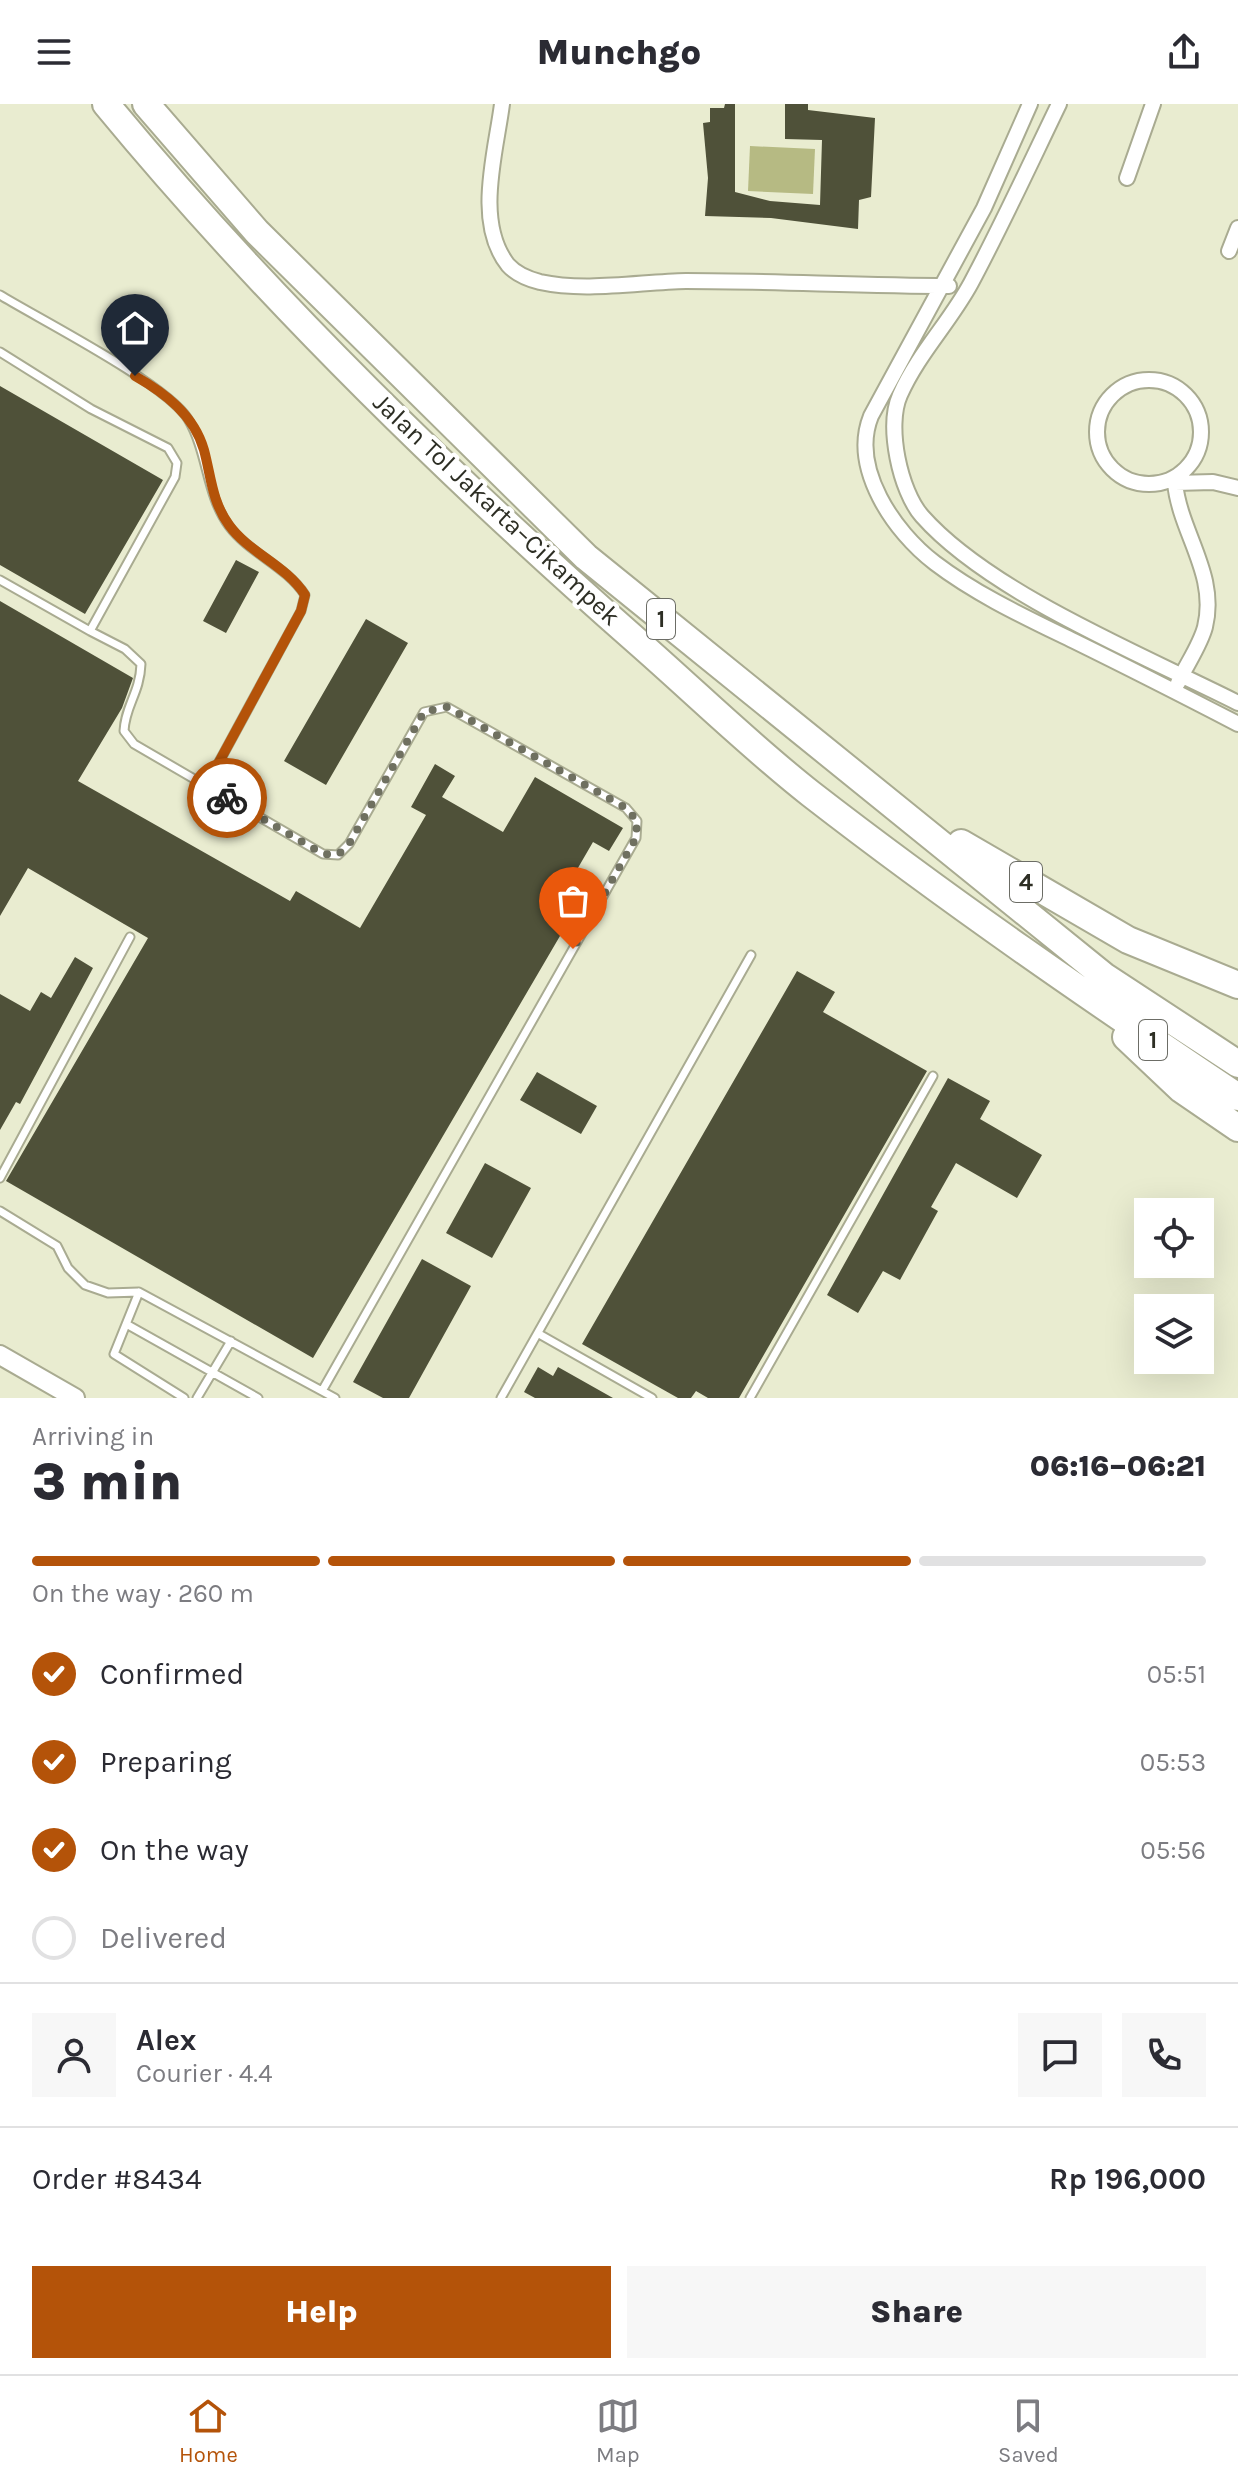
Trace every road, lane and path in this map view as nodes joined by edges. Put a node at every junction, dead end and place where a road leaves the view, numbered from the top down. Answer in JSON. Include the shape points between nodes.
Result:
{"nodes":[{"id":1,"x":106,"y":104,"type":"edge"},
{"id":2,"x":146,"y":104,"type":"edge"},
{"id":3,"x":502,"y":104,"type":"edge"},
{"id":4,"x":1030,"y":104,"type":"edge"},
{"id":5,"x":1059,"y":104,"type":"edge"},
{"id":6,"x":1153,"y":104,"type":"edge"},
{"id":7,"x":1127,"y":178,"type":"dead end"},
{"id":8,"x":1238,"y":228,"type":"edge"},
{"id":9,"x":1229,"y":251,"type":"dead end"},
{"id":10,"x":944,"y":286,"type":"junction"},
{"id":11,"x":969,"y":286,"type":"junction"},
{"id":12,"x":0,"y":295,"type":"edge"},
{"id":13,"x":0,"y":352,"type":"edge"},
{"id":14,"x":1172,"y":482,"type":"junction"},
{"id":15,"x":1238,"y":488,"type":"edge"},
{"id":16,"x":0,"y":580,"type":"edge"},
{"id":17,"x":90,"y":631,"type":"junction"},
{"id":18,"x":1182,"y":675,"type":"junction"},
{"id":19,"x":1175,"y":691,"type":"junction"},
{"id":20,"x":1238,"y":703,"type":"edge"},
{"id":21,"x":1238,"y":724,"type":"edge"},
{"id":22,"x":828,"y":754,"type":"junction"},
{"id":23,"x":206,"y":786,"type":"junction"},
{"id":24,"x":130,"y":937,"type":"dead end"},
{"id":25,"x":751,"y":955,"type":"dead end"},
{"id":26,"x":1068,"y":983,"type":"junction"},
{"id":27,"x":1238,"y":985,"type":"edge"},
{"id":28,"x":1238,"y":1064,"type":"edge"},
{"id":29,"x":933,"y":1076,"type":"dead end"},
{"id":30,"x":1238,"y":1097,"type":"edge"},
{"id":31,"x":1238,"y":1128,"type":"edge"},
{"id":32,"x":0,"y":1178,"type":"edge"},
{"id":33,"x":0,"y":1211,"type":"edge"},
{"id":34,"x":139,"y":1292,"type":"junction"},
{"id":35,"x":128,"y":1325,"type":"junction"},
{"id":36,"x":539,"y":1334,"type":"junction"},
{"id":37,"x":231,"y":1341,"type":"junction"},
{"id":38,"x":0,"y":1355,"type":"edge"},
{"id":39,"x":213,"y":1372,"type":"junction"},
{"id":40,"x":322,"y":1391,"type":"junction"},
{"id":41,"x":75,"y":1398,"type":"edge"},
{"id":42,"x":184,"y":1398,"type":"edge"},
{"id":43,"x":197,"y":1398,"type":"edge"},
{"id":44,"x":258,"y":1398,"type":"edge"},
{"id":45,"x":335,"y":1398,"type":"edge"},
{"id":46,"x":501,"y":1398,"type":"edge"},
{"id":47,"x":652,"y":1398,"type":"edge"},
{"id":48,"x":750,"y":1398,"type":"edge"}],
"edges":[{"from":1,"to":26,"type":"highway","name":"Jalan Tol Jakarta–Cikampek","number":"1","via":[[232,249],[566,579],[808,792]]},
{"from":2,"to":22,"type":"highway","name":"Jalan Tol Jakarta–Cikampek","number":"1","via":[[257,232],[586,557]]},
{"from":3,"to":10,"type":"street","via":[[489,207],[497,243],[518,274],[542,282],[589,284]]},
{"from":4,"to":10,"type":"street"},
{"from":5,"to":11,"type":"street"},
{"from":6,"to":7,"type":"street"},
{"from":8,"to":9,"type":"street"},
{"from":10,"to":11,"type":"street"},
{"from":10,"to":19,"type":"street","via":[[882,390],[866,429],[875,488],[908,539],[935,563],[1015,612]]},
{"from":11,"to":18,"type":"street","via":[[898,398],[900,473],[919,513],[1010,585]]},
{"from":12,"to":23,"type":"lane","via":[[162,392],[185,415],[203,447],[216,503],[230,528],[297,582],[305,595]]},
{"from":13,"to":17,"type":"lane","via":[[91,409],[168,448],[177,463],[175,477]]},
{"from":14,"to":14,"type":"street","via":[[1129,481],[1100,452],[1100,412],[1111,395],[1129,384],[1169,384],[1198,412],[1198,452]]},
{"from":14,"to":15,"type":"street"},
{"from":14,"to":18,"type":"street","via":[[1208,588],[1205,628]]},
{"from":16,"to":17,"type":"lane"},
{"from":17,"to":23,"type":"lane","via":[[141,664],[140,687],[124,731],[134,744]]},
{"from":18,"to":19,"type":"street"},
{"from":18,"to":20,"type":"street"},
{"from":19,"to":21,"type":"street"},
{"from":22,"to":27,"type":"highway","number":"4","via":[[982,857],[1128,940]]},
{"from":22,"to":28,"type":"highway","name":"Jalan Tol Jakarta–Cikampek","number":"1","via":[[1104,976]]},
{"from":23,"to":40,"type":"lane","via":[[323,854],[338,855],[424,712],[447,707],[626,808],[637,821],[636,838]]},
{"from":24,"to":32,"type":"lane"},
{"from":25,"to":36,"type":"lane"},
{"from":26,"to":30,"type":"highway","name":"Jalan Tol Jakarta–Cikampek","number":"1"},
{"from":26,"to":31,"type":"highway","via":[[1181,1089]]},
{"from":29,"to":48,"type":"lane"},
{"from":33,"to":34,"type":"lane","via":[[57,1246],[85,1285],[108,1293]]},
{"from":34,"to":35,"type":"lane"},
{"from":34,"to":37,"type":"lane"},
{"from":35,"to":39,"type":"lane"},
{"from":35,"to":42,"type":"lane","via":[[114,1348],[118,1359]]},
{"from":36,"to":46,"type":"lane"},
{"from":36,"to":47,"type":"lane"},
{"from":37,"to":39,"type":"lane"},
{"from":37,"to":40,"type":"lane"},
{"from":38,"to":41,"type":"street"},
{"from":39,"to":43,"type":"lane"},
{"from":39,"to":44,"type":"lane"},
{"from":40,"to":45,"type":"lane"}]}
